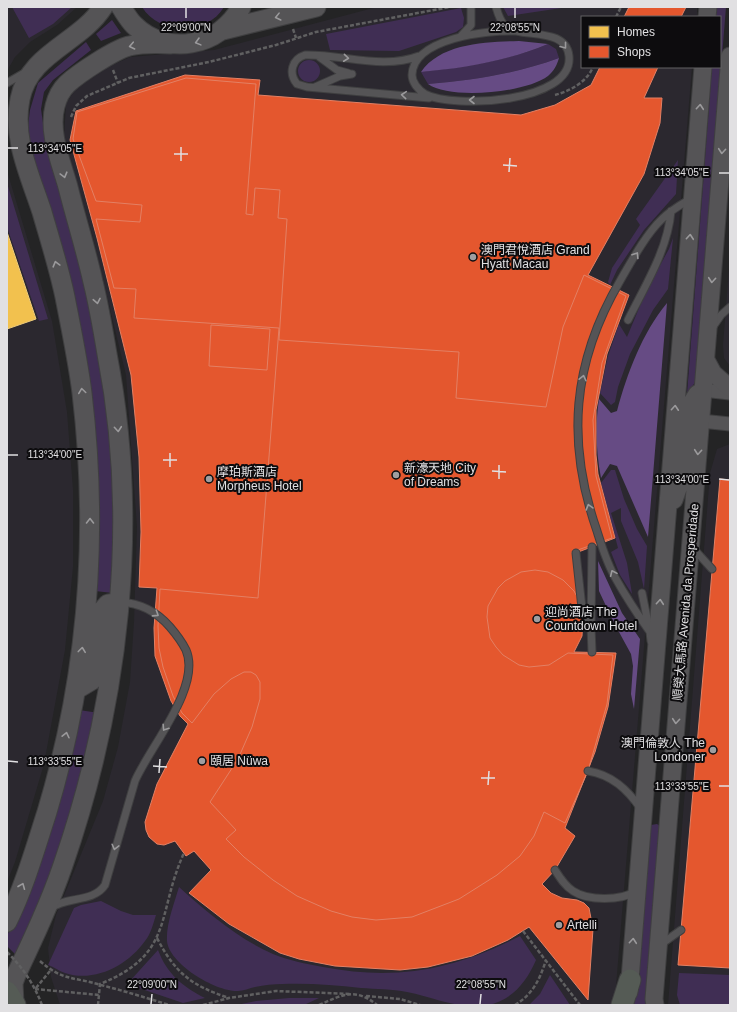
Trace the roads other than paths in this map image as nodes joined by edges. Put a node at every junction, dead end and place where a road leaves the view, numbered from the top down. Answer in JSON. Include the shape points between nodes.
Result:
{"nodes":[{"id":1,"x":103,"y":7,"type":"edge"},
{"id":2,"x":121,"y":7,"type":"edge"},
{"id":3,"x":241,"y":7,"type":"edge"},
{"id":4,"x":316,"y":7,"type":"edge"},
{"id":5,"x":471,"y":7,"type":"edge"},
{"id":6,"x":496,"y":7,"type":"edge"},
{"id":7,"x":223,"y":30,"type":"junction"},
{"id":8,"x":515,"y":31,"type":"junction"},
{"id":9,"x":461,"y":36,"type":"junction"},
{"id":10,"x":170,"y":44,"type":"junction"},
{"id":11,"x":421,"y":55,"type":"junction"},
{"id":12,"x":318,"y":56,"type":"junction"},
{"id":13,"x":730,"y":56,"type":"edge"},
{"id":14,"x":34,"y":68,"type":"junction"},
{"id":15,"x":703,"y":68,"type":"edge"},
{"id":16,"x":7,"y":83,"type":"edge"},
{"id":17,"x":313,"y":88,"type":"junction"},
{"id":18,"x":443,"y":99,"type":"junction"},
{"id":19,"x":692,"y":197,"type":"junction"},
{"id":20,"x":671,"y":211,"type":"junction"},
{"id":21,"x":730,"y":307,"type":"edge"},
{"id":22,"x":628,"y":320,"type":"dead end"},
{"id":23,"x":706,"y":352,"type":"junction"},
{"id":24,"x":730,"y":388,"type":"edge"},
{"id":25,"x":703,"y":390,"type":"junction"},
{"id":26,"x":730,"y":393,"type":"edge"},
{"id":27,"x":700,"y":421,"type":"junction"},
{"id":28,"x":730,"y":424,"type":"edge"},
{"id":29,"x":667,"y":517,"type":"junction"},
{"id":30,"x":690,"y":546,"type":"junction"},
{"id":31,"x":592,"y":547,"type":"dead end"},
{"id":32,"x":576,"y":553,"type":"dead end"},
{"id":33,"x":712,"y":569,"type":"dead end"},
{"id":34,"x":642,"y":592,"type":"dead end"},
{"id":35,"x":120,"y":602,"type":"junction"},
{"id":36,"x":591,"y":627,"type":"junction"},
{"id":37,"x":650,"y":632,"type":"junction"},
{"id":38,"x":592,"y":652,"type":"dead end"},
{"id":39,"x":655,"y":671,"type":"junction"},
{"id":40,"x":77,"y":689,"type":"junction"},
{"id":41,"x":588,"y":771,"type":"dead end"},
{"id":42,"x":643,"y":812,"type":"junction"},
{"id":43,"x":669,"y":814,"type":"junction"},
{"id":44,"x":555,"y":870,"type":"dead end"},
{"id":45,"x":637,"y":891,"type":"junction"},
{"id":46,"x":615,"y":898,"type":"junction"},
{"id":47,"x":636,"y":909,"type":"junction"},
{"id":48,"x":45,"y":912,"type":"junction"},
{"id":49,"x":7,"y":922,"type":"edge"},
{"id":50,"x":681,"y":930,"type":"dead end"},
{"id":51,"x":658,"y":946,"type":"junction"},
{"id":52,"x":630,"y":980,"type":"junction"},
{"id":53,"x":12,"y":1000,"type":"edge"},
{"id":54,"x":622,"y":1005,"type":"edge"},
{"id":55,"x":628,"y":1005,"type":"edge"},
{"id":56,"x":655,"y":1005,"type":"edge"}],
"edges":[{"from":1,"to":14,"type":"main road","via":[[87,26],[56,48]]},
{"from":2,"to":10,"type":"main road","via":[[133,24],[144,33]]},
{"from":3,"to":7,"type":"main road"},
{"from":4,"to":7,"type":"main road","one_way":true},
{"from":5,"to":9,"type":"lane","via":[[470,25]]},
{"from":6,"to":8,"type":"lane","via":[[506,27]]},
{"from":7,"to":10,"type":"main road","one_way":true,"via":[[207,40]]},
{"from":8,"to":9,"type":"lane","via":[[482,32]]},
{"from":8,"to":18,"type":"lane","one_way":true,"via":[[543,34],[560,41],[566,47],[570,55],[569,63],[565,74],[558,82],[534,93],[515,97],[473,101]]},
{"from":9,"to":11,"type":"lane"},
{"from":10,"to":35,"type":"main road","one_way":true,"via":[[148,43],[126,47],[67,84],[54,107],[54,138],[94,284],[114,386],[123,520]]},
{"from":12,"to":11,"type":"lane","one_way":true,"via":[[398,62]]},
{"from":11,"to":18,"type":"lane","via":[[413,67],[412,77],[416,87],[424,94]]},
{"from":12,"to":17,"type":"lane","via":[[300,57],[292,66],[292,74],[297,84]]},
{"from":12,"to":17,"type":"lane","via":[[337,70],[352,74],[340,76]]},
{"from":13,"to":23,"type":"street","name":"順榮大馬路 Avenida da Prosperidade","one_way":true},
{"from":14,"to":16,"type":"lane"},
{"from":40,"to":14,"type":"main road","one_way":true,"via":[[88,603],[91,520],[88,454],[82,390],[64,294],[16,134],[24,84]]},
{"from":19,"to":15,"type":"street","name":"順榮大馬路 Avenida da Prosperidade","one_way":true},
{"from":18,"to":17,"type":"lane","one_way":true},
{"from":19,"to":20,"type":"lane"},
{"from":29,"to":19,"type":"street","name":"順榮大馬路 Avenida da Prosperidade","one_way":true},
{"from":20,"to":22,"type":"lane","via":[[670,223],[658,256]]},
{"from":37,"to":20,"type":"lane","one_way":true,"via":[[615,578],[601,544],[581,470],[577,434],[578,411],[590,350],[601,317],[638,252],[661,219]]},
{"from":21,"to":23,"type":"lane","via":[[712,327]]},
{"from":23,"to":24,"type":"street","via":[[713,373]]},
{"from":23,"to":25,"type":"street","name":"順榮大馬路 Avenida da Prosperidade"},
{"from":25,"to":26,"type":"street"},
{"from":25,"to":27,"type":"street","name":"順榮大馬路 Avenida da Prosperidade"},
{"from":25,"to":29,"type":"street","via":[[689,406],[684,472]]},
{"from":27,"to":28,"type":"street"},
{"from":27,"to":30,"type":"street","name":"順榮大馬路 Avenida da Prosperidade","one_way":true},
{"from":39,"to":29,"type":"street","name":"順榮大馬路 Avenida da Prosperidade","one_way":true},
{"from":30,"to":33,"type":"lane"},
{"from":30,"to":43,"type":"street","name":"順榮大馬路 Avenida da Prosperidade","one_way":true},
{"from":31,"to":36,"type":"lane"},
{"from":32,"to":36,"type":"lane","via":[[582,608]]},
{"from":34,"to":37,"type":"lane"},
{"from":35,"to":40,"type":"main road","via":[[108,604],[101,612],[92,680]]},
{"from":35,"to":48,"type":"main road","via":[[98,749],[63,866]]},
{"from":35,"to":48,"type":"lane","one_way":true,"via":[[131,602],[146,607],[163,618],[186,652],[186,685],[177,708],[149,753],[135,782],[101,892],[55,905]]},
{"from":36,"to":38,"type":"lane"},
{"from":37,"to":39,"type":"lane"},
{"from":39,"to":42,"type":"street","name":"順榮大馬路 Avenida da Prosperidade"},
{"from":49,"to":40,"type":"main road","one_way":true,"via":[[32,860],[56,779]]},
{"from":41,"to":42,"type":"lane","via":[[606,775],[624,787]]},
{"from":42,"to":43,"type":"street"},
{"from":42,"to":45,"type":"street","name":"順榮大馬路 Avenida da Prosperidade"},
{"from":43,"to":51,"type":"street","name":"順榮大馬路 Avenida da Prosperidade"},
{"from":44,"to":46,"type":"lane","via":[[575,892],[588,896]]},
{"from":45,"to":46,"type":"lane","via":[[625,898]]},
{"from":45,"to":47,"type":"street","name":"順榮大馬路 Avenida da Prosperidade"},
{"from":46,"to":47,"type":"lane"},
{"from":52,"to":47,"type":"street","name":"順榮大馬路 Avenida da Prosperidade","one_way":true},
{"from":48,"to":53,"type":"main road","via":[[13,983]]},
{"from":50,"to":51,"type":"lane"},
{"from":51,"to":56,"type":"street","name":"順榮大馬路 Avenida da Prosperidade"},
{"from":52,"to":54,"type":"main road"},
{"from":52,"to":55,"type":"street","name":"順榮大馬路 Avenida da Prosperidade"}]}
